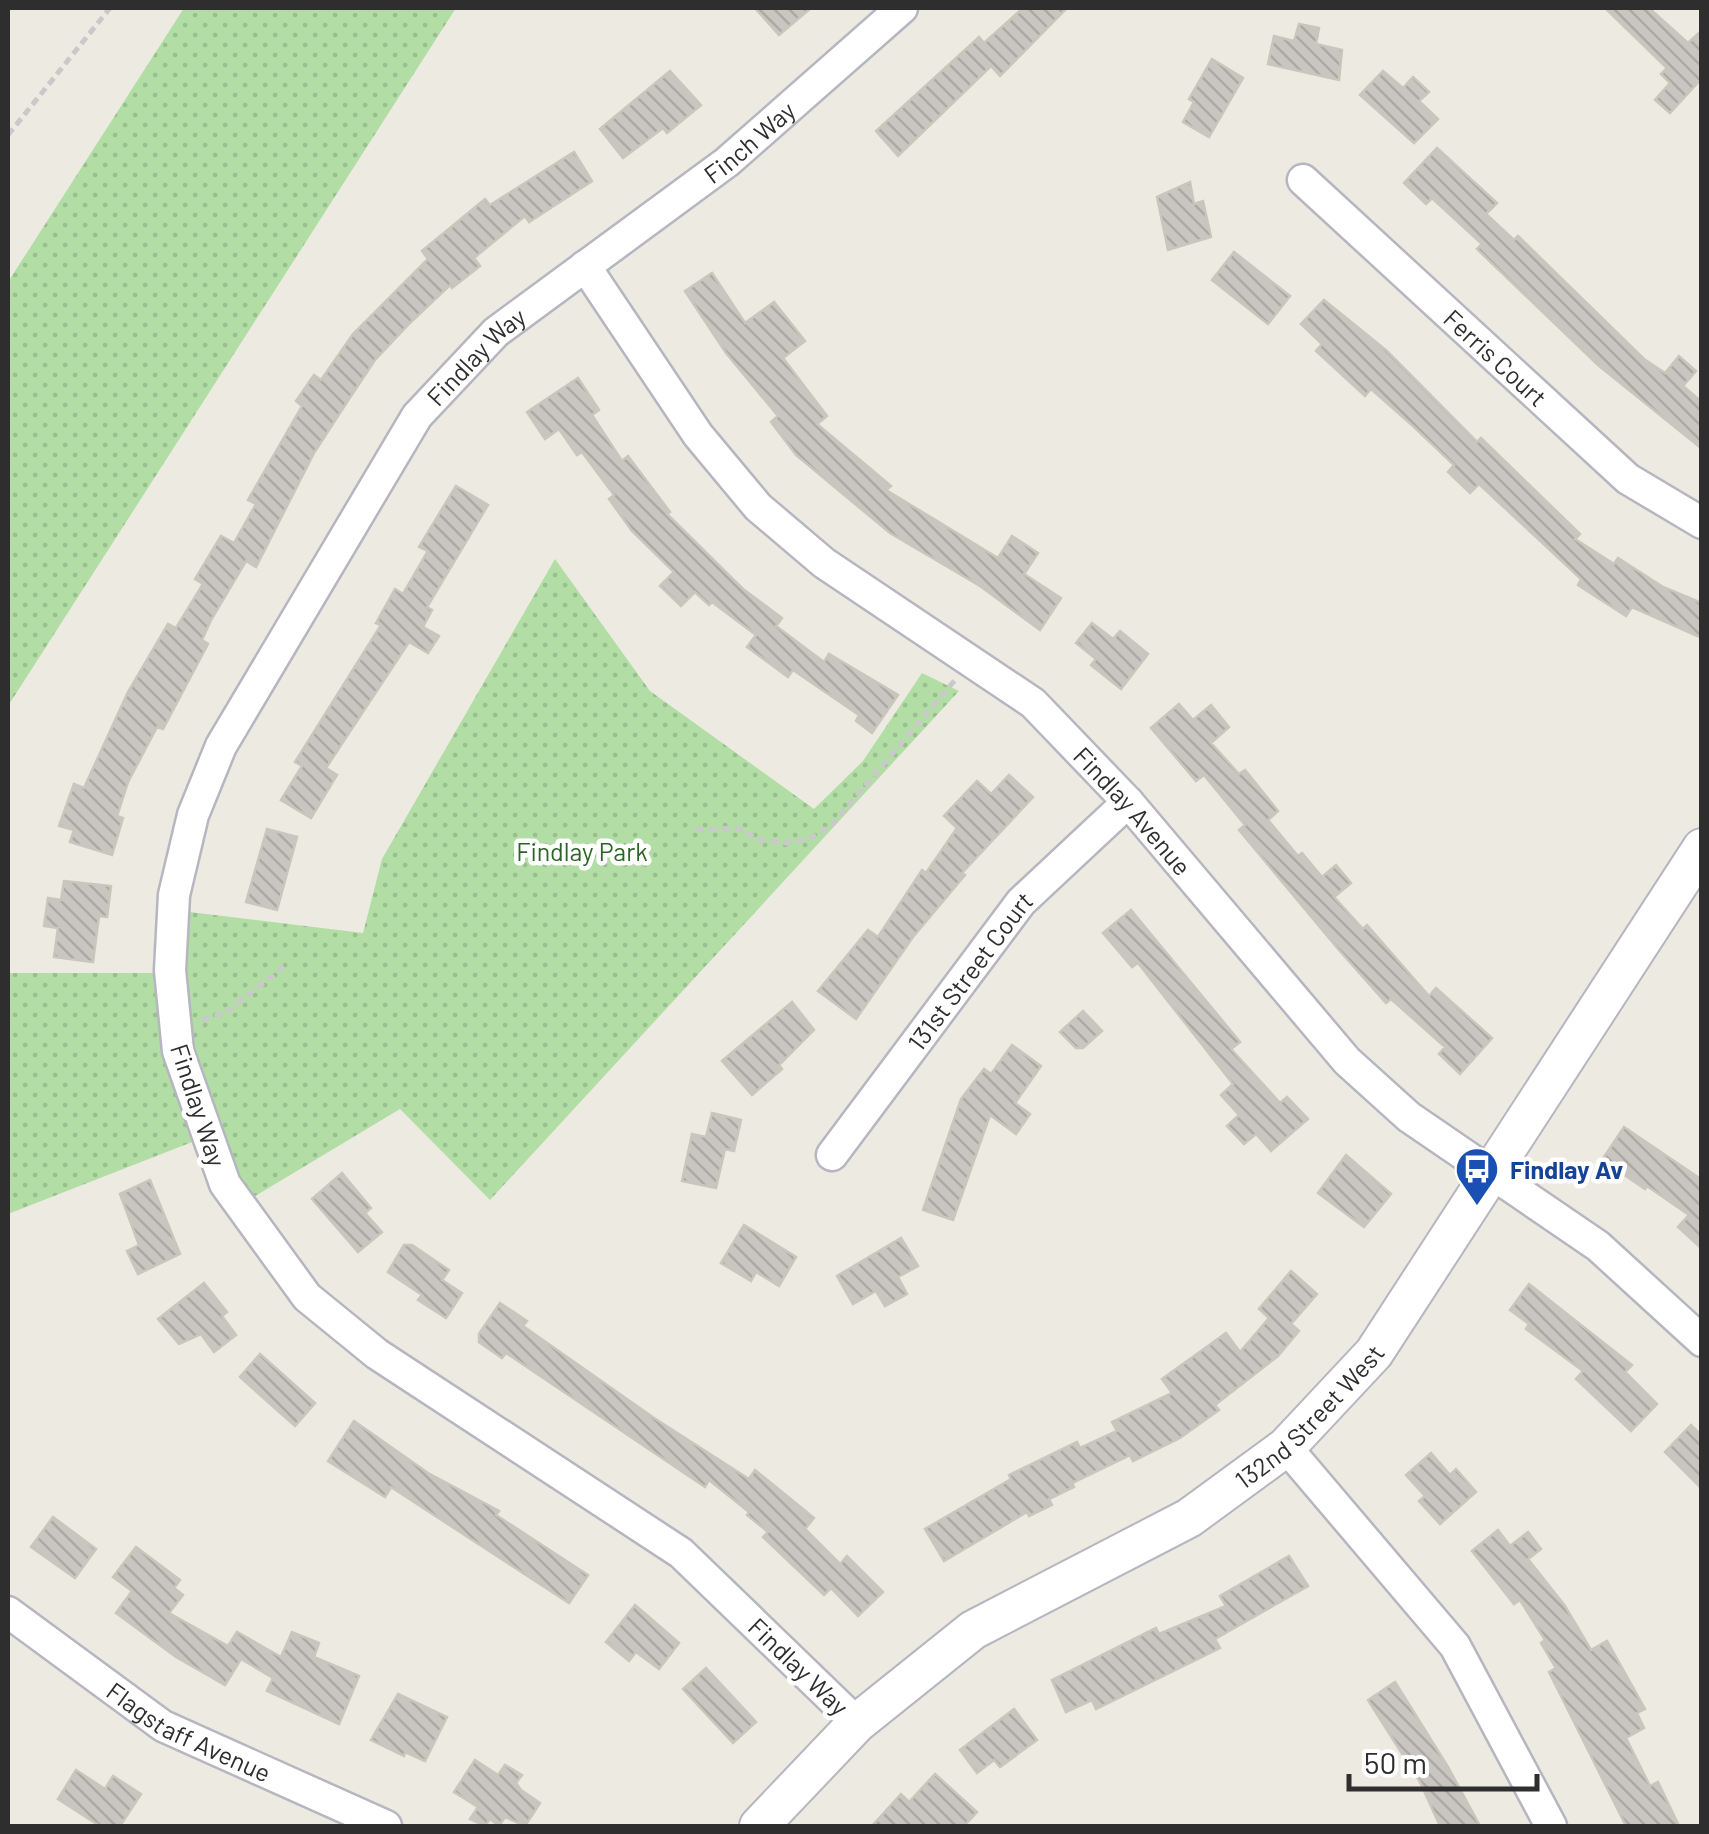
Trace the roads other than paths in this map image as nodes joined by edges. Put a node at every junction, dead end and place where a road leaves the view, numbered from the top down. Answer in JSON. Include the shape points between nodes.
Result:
{"nodes":[{"id":1,"x":902,"y":8,"type":"edge"},
{"id":2,"x":1303,"y":180,"type":"dead end"},
{"id":3,"x":585,"y":266,"type":"junction"},
{"id":4,"x":1702,"y":523,"type":"edge"},
{"id":5,"x":1128,"y":802,"type":"junction"},
{"id":6,"x":1702,"y":848,"type":"edge"},
{"id":7,"x":832,"y":1155,"type":"dead end"},
{"id":8,"x":1492,"y":1173,"type":"junction"},
{"id":9,"x":1702,"y":1341,"type":"edge"},
{"id":10,"x":1286,"y":1447,"type":"junction"},
{"id":11,"x":8,"y":1612,"type":"edge"},
{"id":12,"x":857,"y":1723,"type":"junction"},
{"id":13,"x":386,"y":1826,"type":"edge"},
{"id":14,"x":759,"y":1826,"type":"edge"},
{"id":15,"x":1551,"y":1826,"type":"edge"}],
"edges":[{"from":1,"to":3,"type":"street","name":"Finch Way","via":[[727,162]]},
{"from":2,"to":4,"type":"street","name":"Ferris Court","via":[[1628,479]]},
{"from":3,"to":5,"type":"street","name":"Findlay Avenue","via":[[698,436],[758,507],[824,563],[1032,703]]},
{"from":3,"to":12,"type":"street","name":"Findlay Way","via":[[496,332],[417,416],[221,746],[193,814],[174,895],[170,970],[178,1051],[224,1184],[307,1297],[377,1354],[681,1553]]},
{"from":5,"to":7,"type":"street","name":"131st Street Court","via":[[1022,902]]},
{"from":5,"to":8,"type":"street","name":"Findlay Avenue","via":[[1347,1061],[1409,1116]]},
{"from":6,"to":8,"type":"street","name":"132nd Street West"},
{"from":8,"to":9,"type":"street","name":"Findlay Avenue","via":[[1598,1246]]},
{"from":8,"to":10,"type":"street","name":"132nd Street West","via":[[1374,1353]]},
{"from":10,"to":12,"type":"street","name":"132nd Street West","via":[[1190,1518],[973,1630]]},
{"from":10,"to":15,"type":"street","via":[[1455,1646]]},
{"from":11,"to":13,"type":"street","name":"Flagstaff Avenue","via":[[163,1726]]},
{"from":12,"to":14,"type":"street","name":"132nd Street West"}]}
